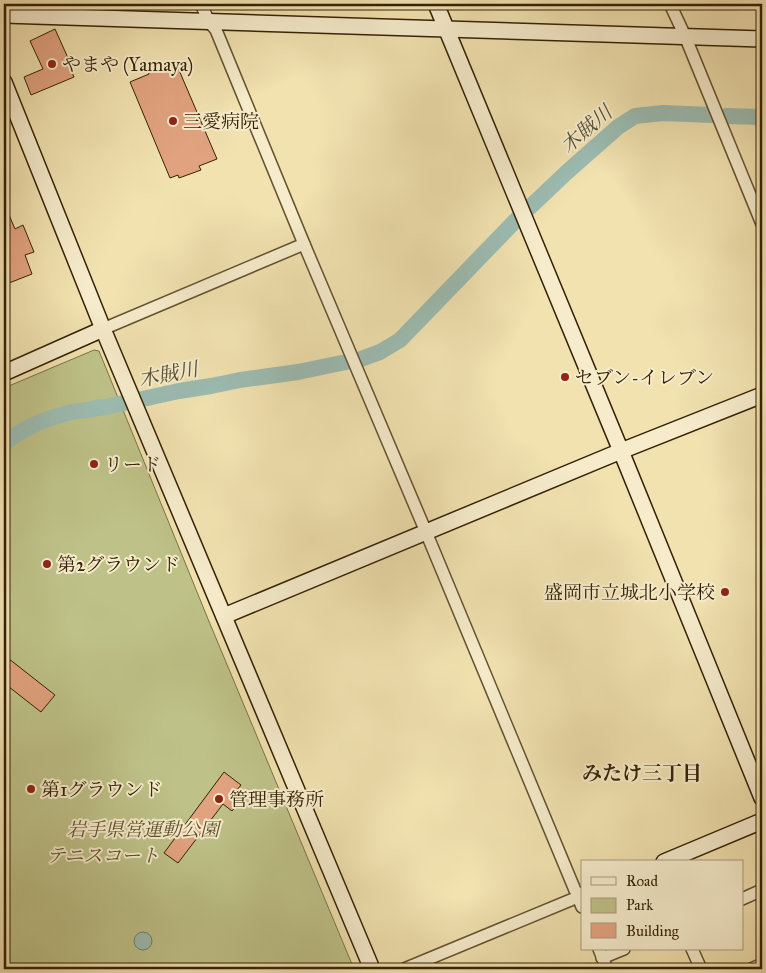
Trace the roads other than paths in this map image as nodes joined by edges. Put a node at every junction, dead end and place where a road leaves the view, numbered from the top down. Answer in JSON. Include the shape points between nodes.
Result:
{"nodes":[{"id":1,"x":201,"y":4,"type":"edge"},
{"id":2,"x":436,"y":4,"type":"edge"},
{"id":3,"x":670,"y":4,"type":"edge"},
{"id":4,"x":4,"y":15,"type":"edge"},
{"id":5,"x":209,"y":22,"type":"junction"},
{"id":6,"x":446,"y":29,"type":"junction"},
{"id":7,"x":685,"y":36,"type":"junction"},
{"id":8,"x":762,"y":39,"type":"edge"},
{"id":9,"x":4,"y":82,"type":"edge"},
{"id":10,"x":762,"y":224,"type":"edge"},
{"id":11,"x":304,"y":244,"type":"junction"},
{"id":12,"x":103,"y":328,"type":"junction"},
{"id":13,"x":4,"y":373,"type":"edge"},
{"id":14,"x":762,"y":395,"type":"edge"},
{"id":15,"x":622,"y":451,"type":"junction"},
{"id":16,"x":426,"y":532,"type":"junction"},
{"id":17,"x":224,"y":616,"type":"junction"},
{"id":18,"x":762,"y":798,"type":"edge"},
{"id":19,"x":762,"y":822,"type":"edge"},
{"id":20,"x":669,"y":860,"type":"edge"},
{"id":21,"x":762,"y":890,"type":"edge"},
{"id":22,"x":744,"y":898,"type":"edge"},
{"id":23,"x":581,"y":900,"type":"edge"},
{"id":24,"x":622,"y":950,"type":"edge"},
{"id":25,"x":692,"y":950,"type":"edge"},
{"id":26,"x":603,"y":959,"type":"edge"},
{"id":27,"x":762,"y":964,"type":"edge"},
{"id":28,"x":372,"y":969,"type":"edge"},
{"id":29,"x":404,"y":969,"type":"edge"},
{"id":30,"x":701,"y":969,"type":"edge"},
{"id":31,"x":751,"y":969,"type":"edge"}],
"edges":[{"from":1,"to":5,"type":"street"},
{"from":2,"to":6,"type":"street"},
{"from":3,"to":7,"type":"street"},
{"from":4,"to":5,"type":"street"},
{"from":5,"to":6,"type":"street"},
{"from":5,"to":11,"type":"street","via":[[216,30]]},
{"from":6,"to":7,"type":"street"},
{"from":6,"to":15,"type":"street"},
{"from":7,"to":8,"type":"street"},
{"from":7,"to":10,"type":"street"},
{"from":9,"to":12,"type":"street"},
{"from":11,"to":12,"type":"street"},
{"from":11,"to":16,"type":"street"},
{"from":12,"to":13,"type":"street"},
{"from":12,"to":17,"type":"street"},
{"from":14,"to":15,"type":"street"},
{"from":15,"to":16,"type":"street"},
{"from":15,"to":18,"type":"street"},
{"from":16,"to":17,"type":"street"},
{"from":16,"to":23,"type":"street"},
{"from":17,"to":28,"type":"street"},
{"from":19,"to":20,"type":"street"},
{"from":21,"to":22,"type":"street"},
{"from":23,"to":29,"type":"street"},
{"from":24,"to":26,"type":"street"},
{"from":25,"to":30,"type":"street"},
{"from":27,"to":31,"type":"street"}]}
